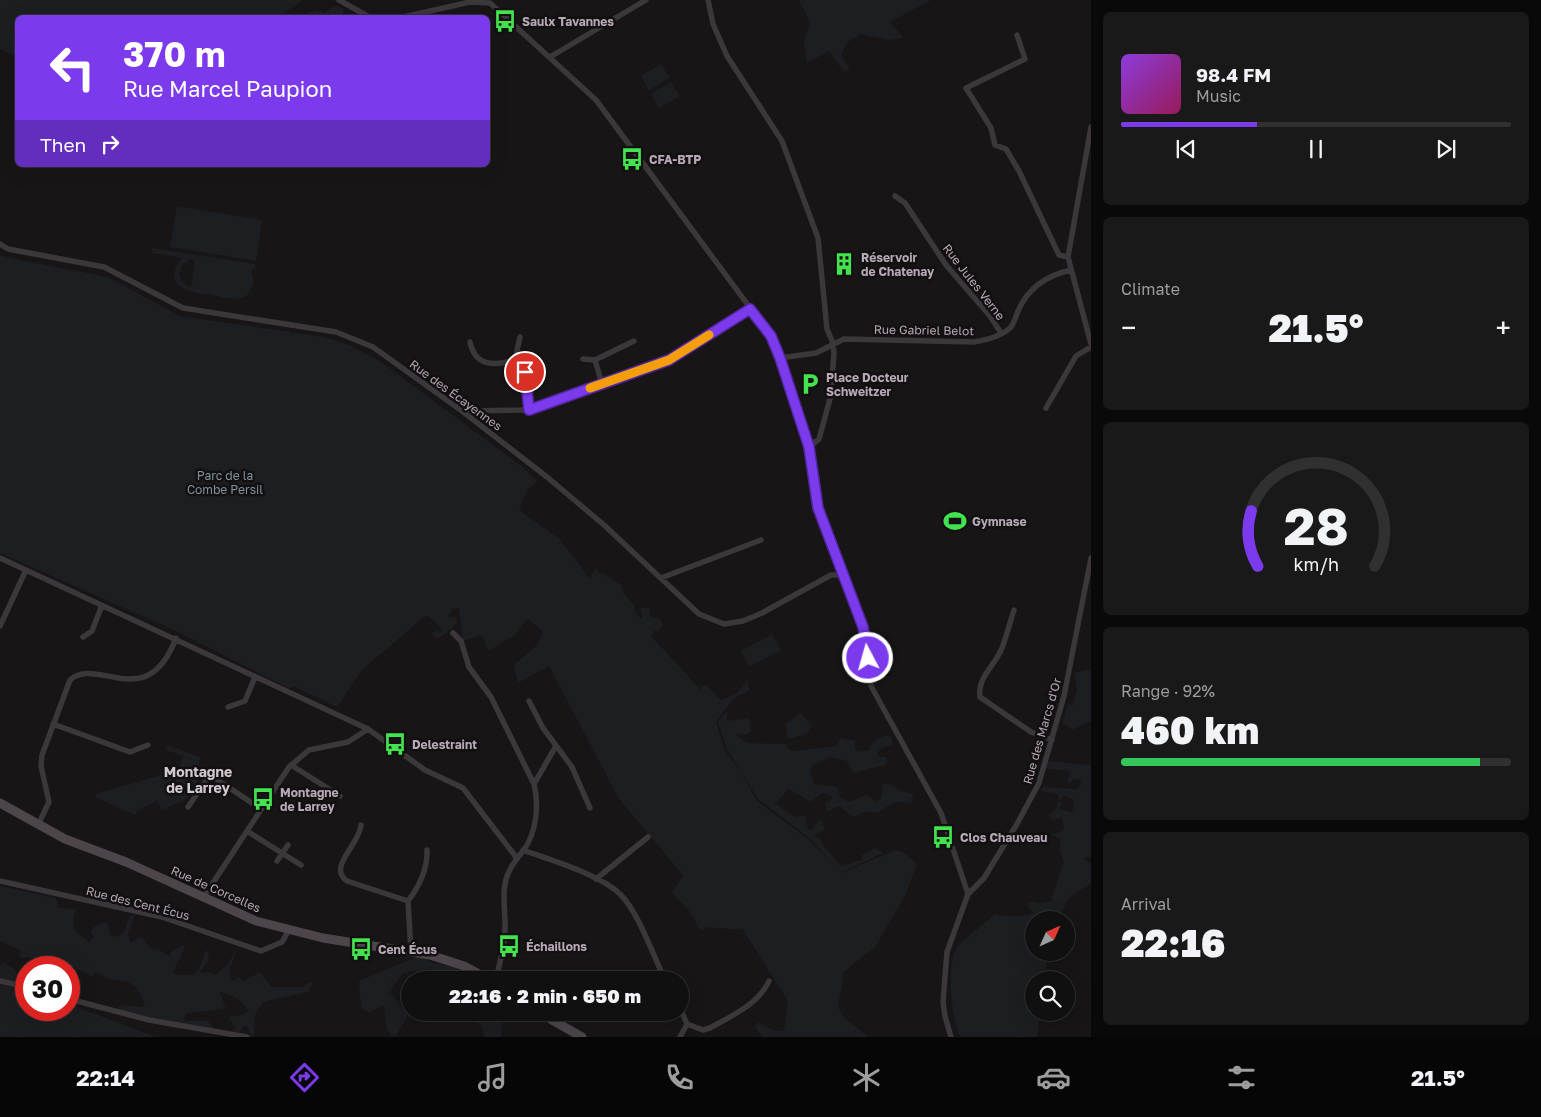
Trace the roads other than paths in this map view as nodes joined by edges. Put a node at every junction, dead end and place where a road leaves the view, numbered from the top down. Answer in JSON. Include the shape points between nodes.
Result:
{"nodes":[{"id":1,"x":339,"y":0,"type":"edge"},
{"id":2,"x":646,"y":0,"type":"edge"},
{"id":3,"x":708,"y":0,"type":"edge"},
{"id":4,"x":470,"y":1,"type":"edge"},
{"id":5,"x":366,"y":15,"type":"edge"},
{"id":6,"x":412,"y":15,"type":"edge"},
{"id":7,"x":1017,"y":35,"type":"dead end"},
{"id":8,"x":550,"y":57,"type":"junction"},
{"id":9,"x":1091,"y":127,"type":"edge"},
{"id":10,"x":895,"y":196,"type":"dead end"},
{"id":11,"x":0,"y":244,"type":"edge"},
{"id":12,"x":1068,"y":257,"type":"junction"},
{"id":13,"x":1071,"y":270,"type":"junction"},
{"id":14,"x":750,"y":309,"type":"junction"},
{"id":15,"x":1001,"y":333,"type":"junction"},
{"id":16,"x":520,"y":337,"type":"dead end"},
{"id":17,"x":634,"y":341,"type":"dead end"},
{"id":18,"x":470,"y":342,"type":"dead end"},
{"id":19,"x":833,"y":343,"type":"junction"},
{"id":20,"x":1091,"y":345,"type":"edge"},
{"id":21,"x":780,"y":358,"type":"junction"},
{"id":22,"x":583,"y":359,"type":"dead end"},
{"id":23,"x":515,"y":360,"type":"junction"},
{"id":24,"x":594,"y":360,"type":"junction"},
{"id":25,"x":602,"y":384,"type":"junction"},
{"id":26,"x":1046,"y":408,"type":"dead end"},
{"id":27,"x":529,"y":410,"type":"junction"},
{"id":28,"x":462,"y":411,"type":"junction"},
{"id":29,"x":809,"y":447,"type":"junction"},
{"id":30,"x":761,"y":540,"type":"dead end"},
{"id":31,"x":0,"y":558,"type":"edge"},
{"id":32,"x":1091,"y":558,"type":"edge"},
{"id":33,"x":26,"y":570,"type":"junction"},
{"id":34,"x":845,"y":574,"type":"junction"},
{"id":35,"x":661,"y":578,"type":"junction"},
{"id":36,"x":102,"y":605,"type":"junction"},
{"id":37,"x":1014,"y":610,"type":"dead end"},
{"id":38,"x":0,"y":626,"type":"edge"},
{"id":39,"x":453,"y":633,"type":"dead end"},
{"id":40,"x":83,"y":638,"type":"dead end"},
{"id":41,"x":176,"y":638,"type":"junction"},
{"id":42,"x":255,"y":677,"type":"junction"},
{"id":43,"x":529,"y":701,"type":"dead end"},
{"id":44,"x":228,"y":707,"type":"dead end"},
{"id":45,"x":53,"y":724,"type":"junction"},
{"id":46,"x":368,"y":729,"type":"junction"},
{"id":47,"x":1052,"y":740,"type":"junction"},
{"id":48,"x":148,"y":745,"type":"dead end"},
{"id":49,"x":556,"y":746,"type":"junction"},
{"id":50,"x":291,"y":765,"type":"junction"},
{"id":51,"x":534,"y":784,"type":"junction"},
{"id":52,"x":340,"y":796,"type":"dead end"},
{"id":53,"x":0,"y":803,"type":"edge"},
{"id":54,"x":188,"y":807,"type":"dead end"},
{"id":55,"x":590,"y":808,"type":"dead end"},
{"id":56,"x":262,"y":809,"type":"junction"},
{"id":57,"x":38,"y":825,"type":"junction"},
{"id":58,"x":361,"y":825,"type":"dead end"},
{"id":59,"x":248,"y":831,"type":"junction"},
{"id":60,"x":648,"y":837,"type":"dead end"},
{"id":61,"x":288,"y":844,"type":"dead end"},
{"id":62,"x":427,"y":850,"type":"dead end"},
{"id":63,"x":524,"y":850,"type":"junction"},
{"id":64,"x":282,"y":853,"type":"junction"},
{"id":65,"x":516,"y":857,"type":"junction"},
{"id":66,"x":277,"y":861,"type":"dead end"},
{"id":67,"x":301,"y":865,"type":"dead end"},
{"id":68,"x":596,"y":879,"type":"junction"},
{"id":69,"x":0,"y":881,"type":"edge"},
{"id":70,"x":968,"y":894,"type":"junction"},
{"id":71,"x":203,"y":898,"type":"junction"},
{"id":72,"x":408,"y":901,"type":"junction"},
{"id":73,"x":289,"y":930,"type":"junction"},
{"id":74,"x":411,"y":950,"type":"junction"},
{"id":75,"x":472,"y":971,"type":"edge"},
{"id":76,"x":498,"y":971,"type":"edge"},
{"id":77,"x":661,"y":971,"type":"edge"},
{"id":78,"x":0,"y":981,"type":"edge"},
{"id":79,"x":769,"y":981,"type":"dead end"},
{"id":80,"x":15,"y":985,"type":"edge"},
{"id":81,"x":80,"y":1001,"type":"edge"},
{"id":82,"x":554,"y":1021,"type":"edge"},
{"id":83,"x":686,"y":1021,"type":"edge"},
{"id":84,"x":687,"y":1024,"type":"junction"},
{"id":85,"x":247,"y":1037,"type":"edge"},
{"id":86,"x":582,"y":1037,"type":"edge"},
{"id":87,"x":680,"y":1037,"type":"edge"},
{"id":88,"x":951,"y":1037,"type":"edge"}],
"edges":[{"from":1,"to":5,"type":"street"},
{"from":2,"to":8,"type":"street"},
{"from":3,"to":19,"type":"street","via":[[713,24],[727,56],[782,141],[818,238],[827,329]]},
{"from":4,"to":6,"type":"street"},
{"from":4,"to":8,"type":"street","via":[[490,3]]},
{"from":7,"to":12,"type":"street","via":[[1024,59],[966,88],[991,128],[995,145],[1006,150],[1019,171],[1059,255]]},
{"from":8,"to":14,"type":"street","via":[[596,100]]},
{"from":9,"to":12,"type":"street"},
{"from":10,"to":15,"type":"street","name":"Rue Jules Verne","via":[[905,203],[946,266]]},
{"from":11,"to":28,"type":"street","name":"Rue des Écayennes","via":[[8,249],[104,267],[183,308],[336,332],[373,347]]},
{"from":12,"to":13,"type":"street"},
{"from":13,"to":15,"type":"street","via":[[1058,273],[1032,288],[1011,327]]},
{"from":13,"to":20,"type":"street"},
{"from":14,"to":21,"type":"street","via":[[771,336]]},
{"from":14,"to":25,"type":"street","via":[[669,360]]},
{"from":15,"to":19,"type":"street","name":"Rue Gabriel Belot","via":[[991,339],[974,342],[844,339]]},
{"from":16,"to":23,"type":"street"},
{"from":17,"to":24,"type":"street"},
{"from":18,"to":23,"type":"street","via":[[476,357],[484,362],[501,365]]},
{"from":19,"to":21,"type":"street","name":"Rue Gabriel Belot","via":[[816,353]]},
{"from":19,"to":29,"type":"street","via":[[830,399],[819,439]]},
{"from":20,"to":26,"type":"street","via":[[1076,356]]},
{"from":21,"to":29,"type":"street"},
{"from":22,"to":24,"type":"street"},
{"from":23,"to":27,"type":"street","via":[[525,372]]},
{"from":24,"to":25,"type":"street"},
{"from":25,"to":27,"type":"street"},
{"from":27,"to":28,"type":"street"},
{"from":28,"to":35,"type":"street","name":"Rue des Écayennes","via":[[547,477]]},
{"from":29,"to":34,"type":"street","via":[[818,508]]},
{"from":30,"to":35,"type":"street"},
{"from":31,"to":33,"type":"street"},
{"from":32,"to":47,"type":"street","name":"Rue des Marcs d'Or","via":[[1064,696]]},
{"from":33,"to":36,"type":"street"},
{"from":33,"to":38,"type":"street"},
{"from":34,"to":35,"type":"street","name":"Rue des Écayennes","via":[[831,575],[743,622],[724,624],[699,614]]},
{"from":34,"to":70,"type":"street","via":[[866,636],[871,686],[941,813]]},
{"from":36,"to":40,"type":"street","via":[[92,631]]},
{"from":36,"to":41,"type":"street"},
{"from":37,"to":47,"type":"street","via":[[1001,649],[982,678],[980,697],[1031,732]]},
{"from":39,"to":51,"type":"street","via":[[461,641],[469,667],[491,697]]},
{"from":41,"to":42,"type":"street"},
{"from":41,"to":45,"type":"street","via":[[166,661],[141,678],[126,680],[85,674],[72,677]]},
{"from":42,"to":44,"type":"street","via":[[245,701]]},
{"from":42,"to":46,"type":"street"},
{"from":43,"to":49,"type":"street"},
{"from":45,"to":48,"type":"street","via":[[130,752]]},
{"from":45,"to":57,"type":"street","via":[[41,762],[49,802]]},
{"from":46,"to":50,"type":"street","via":[[348,742],[309,750]]},
{"from":46,"to":65,"type":"street","via":[[424,770],[463,788]]},
{"from":47,"to":70,"type":"street","name":"Rue des Marcs d'Or","via":[[1039,783],[1018,824],[984,878]]},
{"from":49,"to":51,"type":"street"},
{"from":49,"to":55,"type":"street","via":[[572,767]]},
{"from":50,"to":52,"type":"street"},
{"from":50,"to":56,"type":"street"},
{"from":51,"to":63,"type":"street","via":[[537,801],[535,820]]},
{"from":53,"to":57,"type":"main road","name":"Rue de Corcelles"},
{"from":54,"to":56,"type":"street","via":[[210,776]]},
{"from":56,"to":59,"type":"street"},
{"from":57,"to":71,"type":"main road","name":"Rue de Corcelles"},
{"from":58,"to":72,"type":"street","via":[[360,836],[340,865],[340,874],[347,882]]},
{"from":59,"to":64,"type":"street"},
{"from":59,"to":71,"type":"street"},
{"from":60,"to":68,"type":"street"},
{"from":61,"to":64,"type":"street"},
{"from":62,"to":72,"type":"street","via":[[428,862]]},
{"from":63,"to":65,"type":"street"},
{"from":63,"to":68,"type":"street"},
{"from":64,"to":66,"type":"street"},
{"from":64,"to":67,"type":"street"},
{"from":65,"to":76,"type":"street","via":[[505,882],[505,932]]},
{"from":68,"to":77,"type":"street","via":[[615,889],[628,903]]},
{"from":69,"to":73,"type":"street","name":"Rue des Cent Écus","via":[[162,917],[260,951],[282,942]]},
{"from":70,"to":88,"type":"street","name":"Rue des Marcs d'Or","via":[[947,952],[943,1002]]},
{"from":71,"to":73,"type":"main road","name":"Rue de Corcelles","via":[[242,916]]},
{"from":72,"to":74,"type":"street"},
{"from":73,"to":74,"type":"main road","name":"Rue de Corcelles"},
{"from":74,"to":75,"type":"main road","name":"Rue de Corcelles","via":[[454,962]]},
{"from":78,"to":80,"type":"street"},
{"from":79,"to":84,"type":"street","via":[[753,1001],[710,1028],[703,1030]]},
{"from":81,"to":85,"type":"street","via":[[136,1017]]},
{"from":82,"to":86,"type":"main road"},
{"from":83,"to":84,"type":"street"},
{"from":84,"to":87,"type":"street"}]}
